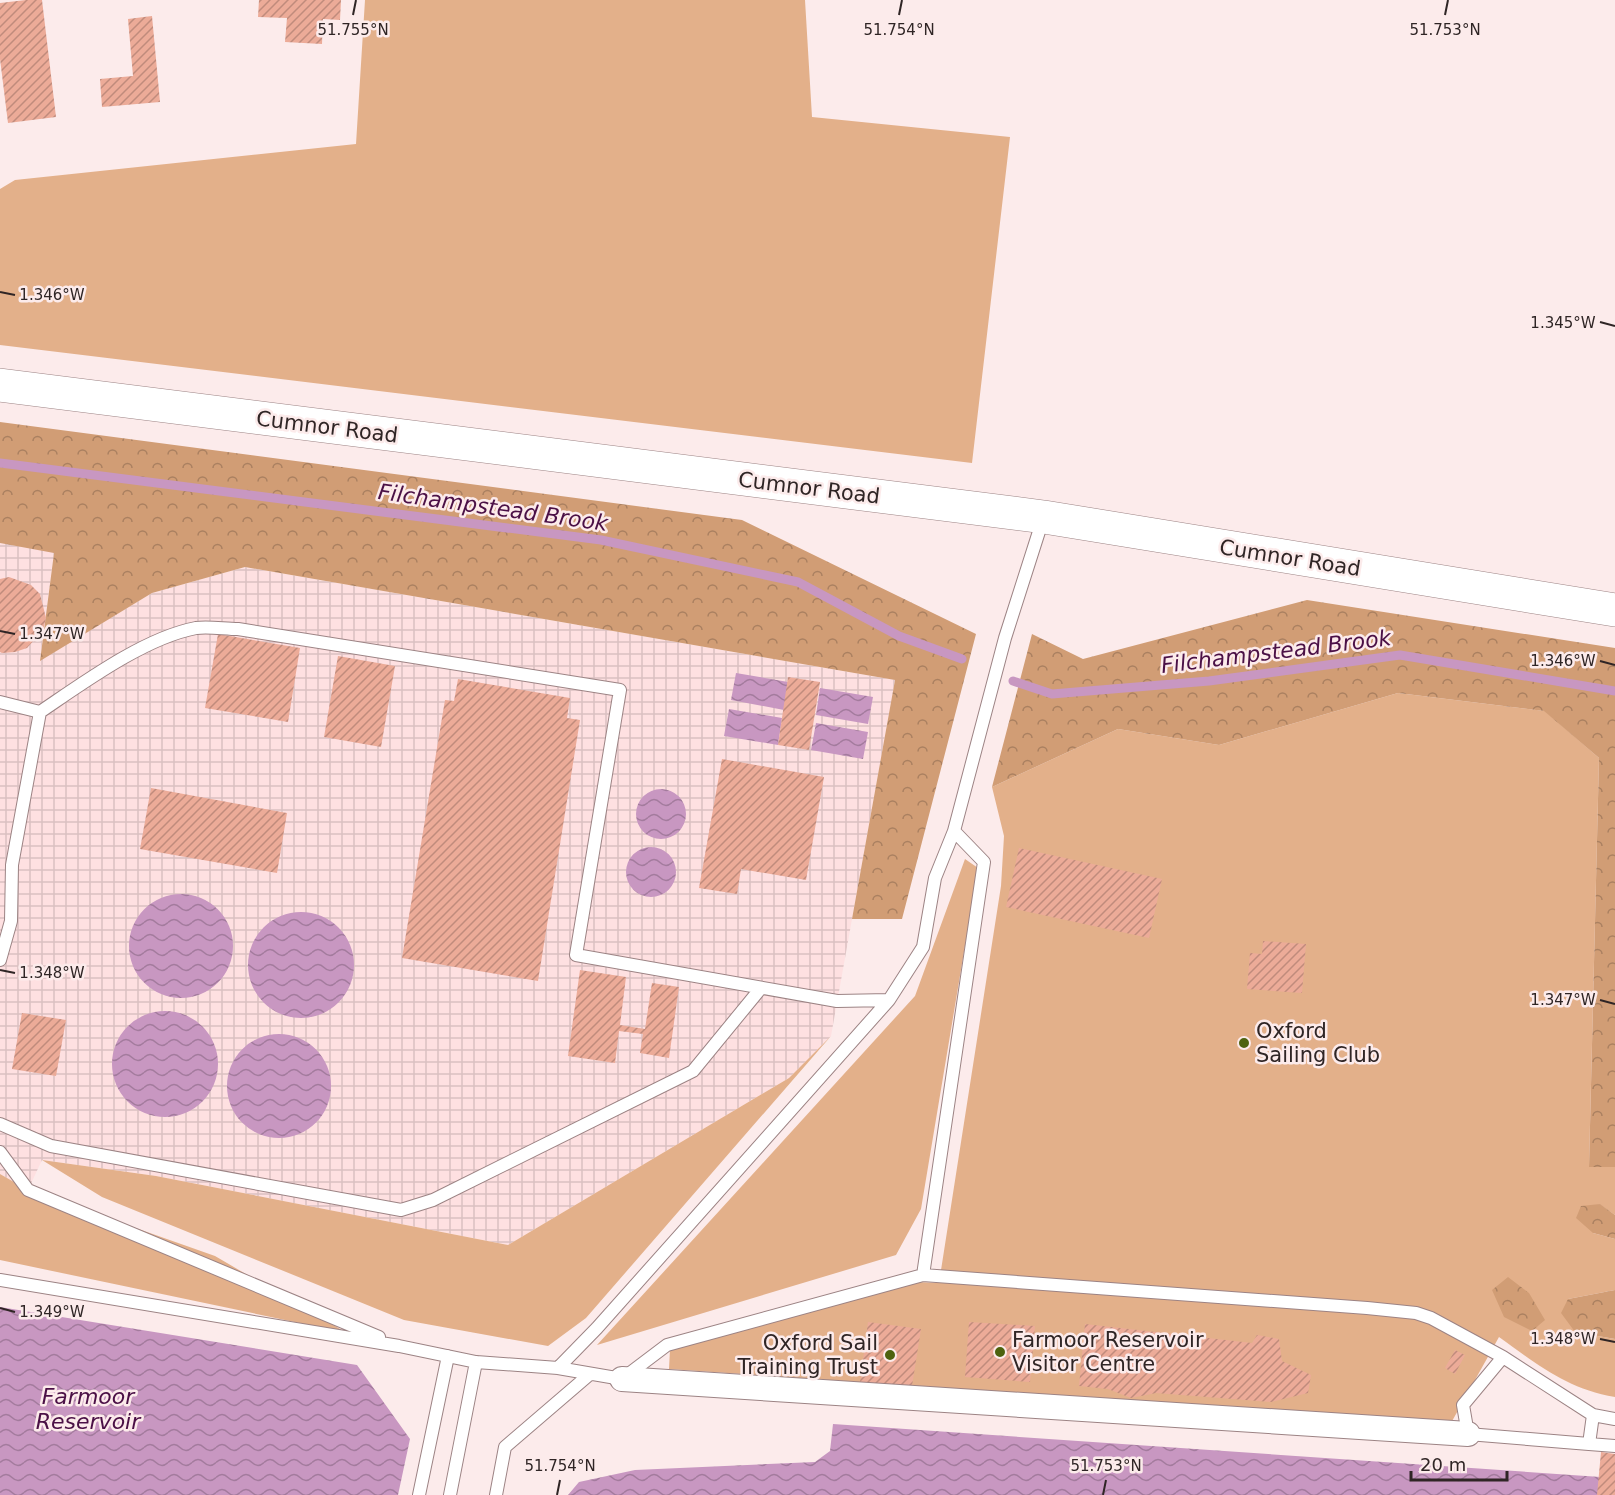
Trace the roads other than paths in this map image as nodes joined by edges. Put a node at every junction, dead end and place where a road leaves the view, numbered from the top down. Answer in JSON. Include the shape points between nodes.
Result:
{"nodes":[{"id":1,"x":0,"y":386,"type":"edge"},
{"id":2,"x":1044,"y":518,"type":"junction"},
{"id":3,"x":1615,"y":610,"type":"edge"},
{"id":4,"x":0,"y":702,"type":"edge"},
{"id":5,"x":40,"y":712,"type":"junction"},
{"id":6,"x":954,"y":831,"type":"junction"},
{"id":7,"x":6,"y":864,"type":"edge"},
{"id":8,"x":0,"y":960,"type":"edge"},
{"id":9,"x":761,"y":988,"type":"junction"},
{"id":10,"x":889,"y":1000,"type":"junction"},
{"id":11,"x":0,"y":1124,"type":"edge"},
{"id":12,"x":0,"y":1152,"type":"edge"},
{"id":13,"x":923,"y":1275,"type":"junction"},
{"id":14,"x":0,"y":1280,"type":"edge"},
{"id":15,"x":399,"y":1346,"type":"junction"},
{"id":16,"x":448,"y":1356,"type":"junction"},
{"id":17,"x":1503,"y":1357,"type":"junction"},
{"id":18,"x":476,"y":1362,"type":"junction"},
{"id":19,"x":558,"y":1368,"type":"junction"},
{"id":20,"x":590,"y":1374,"type":"junction"},
{"id":21,"x":622,"y":1379,"type":"junction"},
{"id":22,"x":1593,"y":1415,"type":"junction"},
{"id":23,"x":1615,"y":1419,"type":"edge"},
{"id":24,"x":1468,"y":1434,"type":"junction"},
{"id":25,"x":1589,"y":1444,"type":"junction"},
{"id":26,"x":1615,"y":1446,"type":"edge"},
{"id":27,"x":419,"y":1495,"type":"edge"},
{"id":28,"x":450,"y":1495,"type":"edge"},
{"id":29,"x":496,"y":1495,"type":"edge"}],
"edges":[{"from":1,"to":2,"type":"main road","name":"Cumnor Road"},
{"from":2,"to":3,"type":"main road","name":"Cumnor Road"},
{"from":2,"to":6,"type":"lane","via":[[1005,638]]},
{"from":4,"to":5,"type":"lane"},
{"from":5,"to":7,"type":"lane"},
{"from":5,"to":9,"type":"lane","via":[[97,673],[146,647],[196,628],[237,629],[620,690],[576,955]]},
{"from":6,"to":10,"type":"lane","via":[[935,878],[923,948]]},
{"from":6,"to":13,"type":"lane","via":[[984,862]]},
{"from":7,"to":8,"type":"lane","via":[[11,921]]},
{"from":9,"to":10,"type":"lane","via":[[837,1001]]},
{"from":9,"to":11,"type":"lane","via":[[693,1071],[434,1200],[401,1210],[51,1146]]},
{"from":10,"to":19,"type":"lane"},
{"from":12,"to":15,"type":"lane","via":[[28,1190]]},
{"from":13,"to":17,"type":"lane","via":[[1416,1313]]},
{"from":13,"to":21,"type":"lane","via":[[668,1345]]},
{"from":14,"to":15,"type":"lane"},
{"from":15,"to":16,"type":"lane"},
{"from":16,"to":18,"type":"lane"},
{"from":16,"to":27,"type":"lane"},
{"from":17,"to":22,"type":"lane"},
{"from":17,"to":24,"type":"lane","via":[[1463,1405]]},
{"from":18,"to":19,"type":"lane"},
{"from":18,"to":28,"type":"lane"},
{"from":19,"to":20,"type":"lane"},
{"from":20,"to":21,"type":"lane"},
{"from":20,"to":29,"type":"lane","via":[[505,1447]]},
{"from":21,"to":24,"type":"street"},
{"from":22,"to":23,"type":"lane"},
{"from":22,"to":25,"type":"lane"},
{"from":24,"to":25,"type":"lane"},
{"from":25,"to":26,"type":"lane"}]}
